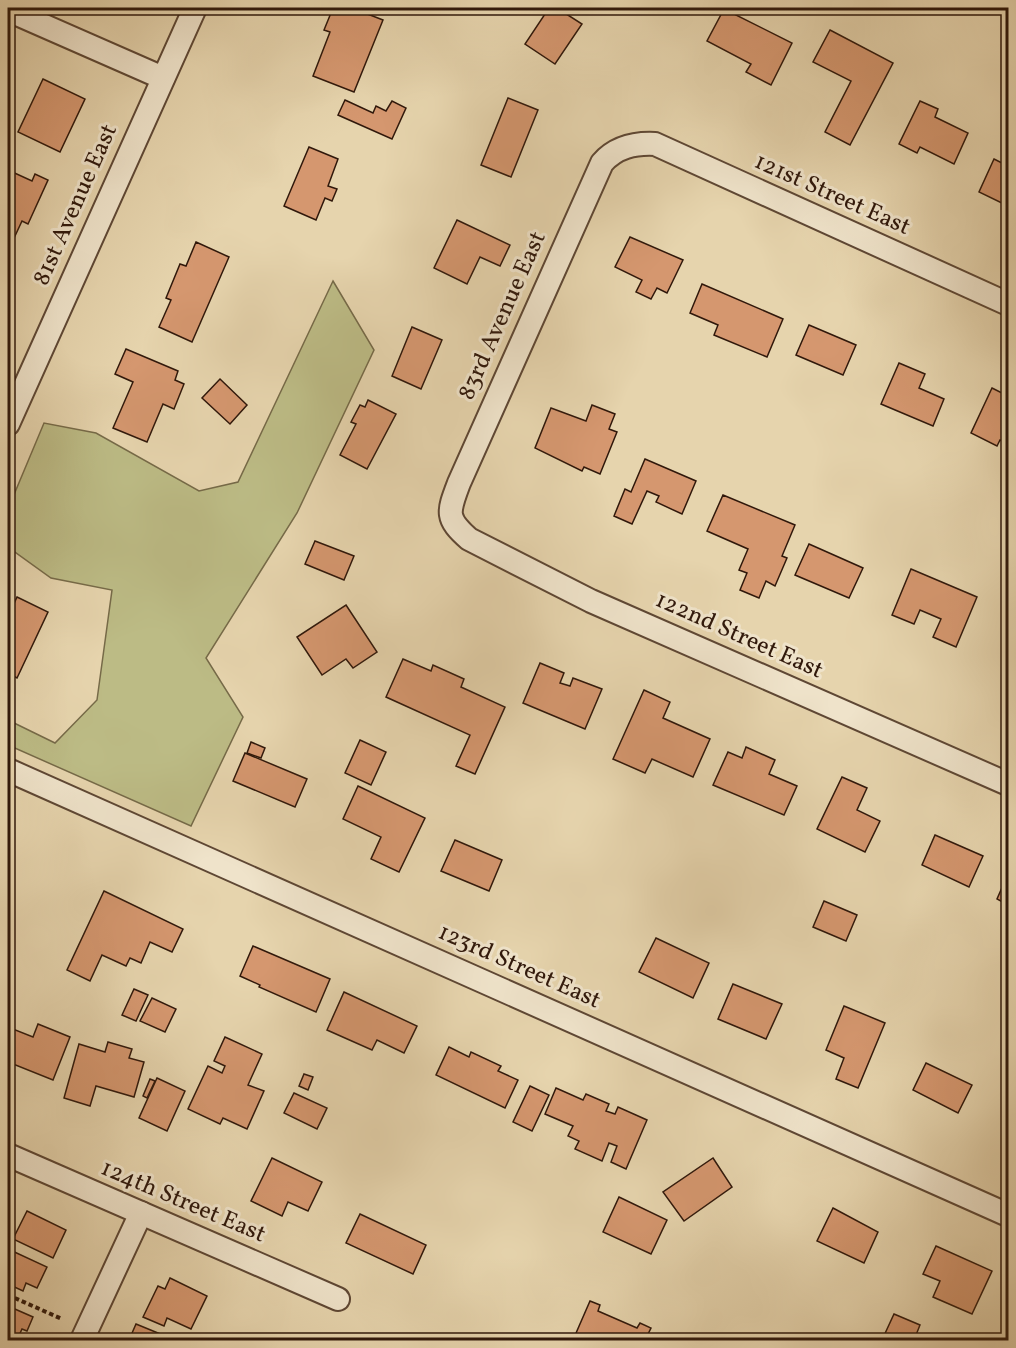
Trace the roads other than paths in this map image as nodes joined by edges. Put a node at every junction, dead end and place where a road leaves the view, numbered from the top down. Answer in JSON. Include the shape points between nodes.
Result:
{"nodes":[{"id":1,"x":195,"y":8,"type":"edge"},
{"id":2,"x":8,"y":10,"type":"edge"},
{"id":3,"x":163,"y":78,"type":"junction"},
{"id":4,"x":631,"y":145,"type":"joint"},
{"id":5,"x":1008,"y":304,"type":"edge"},
{"id":6,"x":8,"y":424,"type":"edge"},
{"id":7,"x":453,"y":526,"type":"joint"},
{"id":8,"x":8,"y":770,"type":"edge"},
{"id":9,"x":1008,"y":784,"type":"edge"},
{"id":10,"x":8,"y":1155,"type":"edge"},
{"id":11,"x":141,"y":1213,"type":"junction"},
{"id":12,"x":1008,"y":1215,"type":"edge"},
{"id":13,"x":338,"y":1299,"type":"dead end"},
{"id":14,"x":82,"y":1341,"type":"edge"}],
"edges":[{"from":1,"to":3,"type":"street","name":"81st Avenue East"},
{"from":2,"to":3,"type":"street"},
{"from":3,"to":6,"type":"street","name":"81st Avenue East"},
{"from":4,"to":5,"type":"street","name":"121st Street East","via":[[655,144]]},
{"from":4,"to":7,"type":"street","name":"83rd Avenue East","via":[[619,148],[602,163],[459,483],[450,513]]},
{"from":7,"to":9,"type":"street","name":"122nd Street East","via":[[469,539],[591,601]]},
{"from":8,"to":12,"type":"street","name":"123rd Street East"},
{"from":10,"to":11,"type":"street","name":"124th Street East"},
{"from":11,"to":13,"type":"street","name":"124th Street East"},
{"from":11,"to":14,"type":"street"}]}
